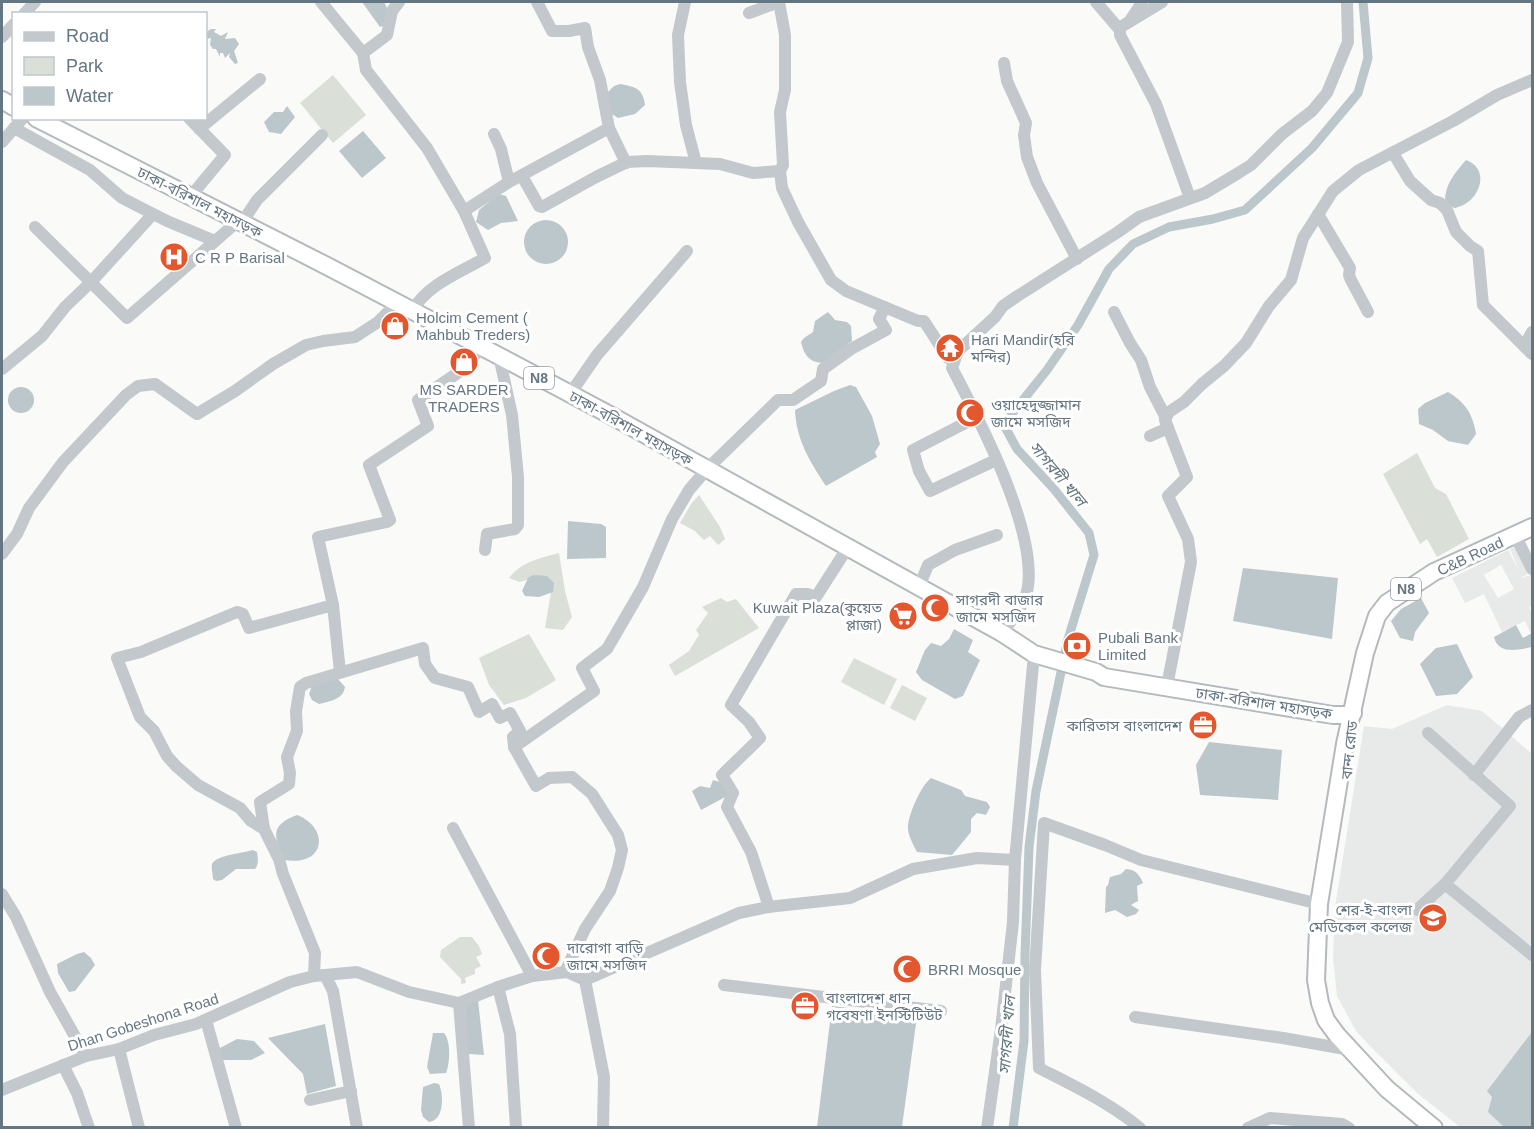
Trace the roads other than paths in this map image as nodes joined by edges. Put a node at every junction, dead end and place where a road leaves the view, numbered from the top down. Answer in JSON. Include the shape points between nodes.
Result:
{"nodes":[{"id":1,"x":321,"y":2,"type":"edge"},
{"id":2,"x":399,"y":2,"type":"edge"},
{"id":3,"x":537,"y":2,"type":"edge"},
{"id":4,"x":685,"y":2,"type":"edge"},
{"id":5,"x":779,"y":2,"type":"edge"},
{"id":6,"x":1096,"y":2,"type":"edge"},
{"id":7,"x":1140,"y":2,"type":"edge"},
{"id":8,"x":1162,"y":2,"type":"edge"},
{"id":9,"x":1347,"y":2,"type":"edge"},
{"id":10,"x":749,"y":13,"type":"dead end"},
{"id":11,"x":1122,"y":27,"type":"junction"},
{"id":12,"x":363,"y":53,"type":"junction"},
{"id":13,"x":1004,"y":63,"type":"dead end"},
{"id":14,"x":260,"y":79,"type":"dead end"},
{"id":15,"x":1533,"y":80,"type":"edge"},
{"id":16,"x":21,"y":120,"type":"edge"},
{"id":17,"x":40,"y":120,"type":"edge"},
{"id":18,"x":191,"y":120,"type":"edge"},
{"id":19,"x":609,"y":128,"type":"junction"},
{"id":20,"x":199,"y":129,"type":"junction"},
{"id":21,"x":6,"y":134,"type":"edge"},
{"id":22,"x":494,"y":134,"type":"dead end"},
{"id":23,"x":322,"y":135,"type":"dead end"},
{"id":24,"x":1393,"y":153,"type":"junction"},
{"id":25,"x":626,"y":163,"type":"junction"},
{"id":26,"x":696,"y":163,"type":"junction"},
{"id":27,"x":780,"y":171,"type":"junction"},
{"id":28,"x":522,"y":176,"type":"junction"},
{"id":29,"x":509,"y":182,"type":"junction"},
{"id":30,"x":190,"y":197,"type":"junction"},
{"id":31,"x":1190,"y":198,"type":"junction"},
{"id":32,"x":464,"y":211,"type":"junction"},
{"id":33,"x":153,"y":214,"type":"junction"},
{"id":34,"x":1318,"y":214,"type":"junction"},
{"id":35,"x":239,"y":223,"type":"junction"},
{"id":36,"x":35,"y":227,"type":"dead end"},
{"id":37,"x":214,"y":242,"type":"junction"},
{"id":38,"x":687,"y":251,"type":"dead end"},
{"id":39,"x":1077,"y":259,"type":"junction"},
{"id":40,"x":91,"y":282,"type":"junction"},
{"id":41,"x":404,"y":307,"type":"junction"},
{"id":42,"x":885,"y":307,"type":"junction"},
{"id":43,"x":1114,"y":312,"type":"dead end"},
{"id":44,"x":1368,"y":312,"type":"dead end"},
{"id":45,"x":1533,"y":332,"type":"edge"},
{"id":46,"x":482,"y":347,"type":"junction"},
{"id":47,"x":1528,"y":350,"type":"edge"},
{"id":48,"x":499,"y":356,"type":"junction"},
{"id":49,"x":954,"y":360,"type":"junction"},
{"id":50,"x":2,"y":369,"type":"edge"},
{"id":51,"x":570,"y":394,"type":"junction"},
{"id":52,"x":977,"y":417,"type":"junction"},
{"id":53,"x":1167,"y":423,"type":"junction"},
{"id":54,"x":1150,"y":436,"type":"dead end"},
{"id":55,"x":996,"y":460,"type":"junction"},
{"id":56,"x":707,"y":469,"type":"junction"},
{"id":57,"x":1533,"y":527,"type":"edge"},
{"id":58,"x":997,"y":535,"type":"dead end"},
{"id":59,"x":1515,"y":535,"type":"junction"},
{"id":60,"x":848,"y":547,"type":"junction"},
{"id":61,"x":485,"y":550,"type":"dead end"},
{"id":62,"x":2,"y":555,"type":"edge"},
{"id":63,"x":1533,"y":569,"type":"edge"},
{"id":64,"x":919,"y":587,"type":"junction"},
{"id":65,"x":333,"y":605,"type":"junction"},
{"id":66,"x":1002,"y":633,"type":"junction"},
{"id":67,"x":1034,"y":654,"type":"junction"},
{"id":68,"x":340,"y":672,"type":"junction"},
{"id":69,"x":1096,"y":672,"type":"junction"},
{"id":70,"x":1168,"y":681,"type":"junction"},
{"id":71,"x":1533,"y":710,"type":"edge"},
{"id":72,"x":1353,"y":713,"type":"junction"},
{"id":73,"x":1428,"y":734,"type":"dead end"},
{"id":74,"x":514,"y":747,"type":"junction"},
{"id":75,"x":1474,"y":775,"type":"junction"},
{"id":76,"x":453,"y":828,"type":"dead end"},
{"id":77,"x":264,"y":829,"type":"junction"},
{"id":78,"x":1015,"y":860,"type":"junction"},
{"id":79,"x":1445,"y":884,"type":"junction"},
{"id":80,"x":2,"y":894,"type":"edge"},
{"id":81,"x":1319,"y":904,"type":"junction"},
{"id":82,"x":769,"y":907,"type":"junction"},
{"id":83,"x":1418,"y":910,"type":"dead end"},
{"id":84,"x":1533,"y":955,"type":"edge"},
{"id":85,"x":565,"y":972,"type":"junction"},
{"id":86,"x":320,"y":975,"type":"junction"},
{"id":87,"x":532,"y":976,"type":"junction"},
{"id":88,"x":585,"y":980,"type":"junction"},
{"id":89,"x":724,"y":985,"type":"dead end"},
{"id":90,"x":498,"y":987,"type":"junction"},
{"id":91,"x":459,"y":1003,"type":"junction"},
{"id":92,"x":941,"y":1011,"type":"dead end"},
{"id":93,"x":1135,"y":1017,"type":"dead end"},
{"id":94,"x":207,"y":1020,"type":"junction"},
{"id":95,"x":119,"y":1049,"type":"junction"},
{"id":96,"x":1350,"y":1050,"type":"junction"},
{"id":97,"x":86,"y":1056,"type":"junction"},
{"id":98,"x":63,"y":1065,"type":"junction"},
{"id":99,"x":2,"y":1090,"type":"edge"},
{"id":100,"x":351,"y":1091,"type":"junction"},
{"id":101,"x":310,"y":1100,"type":"dead end"},
{"id":102,"x":88,"y":1128,"type":"edge"},
{"id":103,"x":140,"y":1128,"type":"edge"},
{"id":104,"x":236,"y":1128,"type":"edge"},
{"id":105,"x":357,"y":1128,"type":"edge"},
{"id":106,"x":469,"y":1128,"type":"edge"},
{"id":107,"x":516,"y":1128,"type":"edge"},
{"id":108,"x":603,"y":1128,"type":"edge"},
{"id":109,"x":987,"y":1128,"type":"edge"},
{"id":110,"x":1140,"y":1128,"type":"edge"},
{"id":111,"x":1248,"y":1128,"type":"edge"},
{"id":112,"x":1349,"y":1128,"type":"edge"},
{"id":113,"x":1434,"y":1128,"type":"edge"},
{"id":114,"x":1448,"y":1128,"type":"edge"}],
"edges":[{"from":1,"to":12,"type":"street"},
{"from":2,"to":12,"type":"street","via":[[392,11],[387,35]]},
{"from":3,"to":19,"type":"street","via":[[552,31],[585,28]]},
{"from":4,"to":26,"type":"street","via":[[678,35],[680,82]]},
{"from":5,"to":10,"type":"street"},
{"from":5,"to":27,"type":"street","via":[[785,90],[780,112]]},
{"from":6,"to":11,"type":"street"},
{"from":7,"to":11,"type":"street","via":[[1133,17]]},
{"from":8,"to":11,"type":"street"},
{"from":9,"to":31,"type":"street","via":[[1347,42],[1328,93],[1251,165]]},
{"from":11,"to":31,"type":"street","via":[[1120,35],[1156,104]]},
{"from":12,"to":32,"type":"street","via":[[366,70],[427,148]]},
{"from":13,"to":39,"type":"street","via":[[1007,81],[1026,123],[1027,157]]},
{"from":14,"to":20,"type":"street"},
{"from":15,"to":24,"type":"street","via":[[1497,95]]},
{"from":16,"to":21,"type":"street"},
{"from":17,"to":30,"type":"highway","name":"ঢাকা-বরিশাল মহাসড়ক","number":"N8"},
{"from":18,"to":20,"type":"street"},
{"from":19,"to":25,"type":"street"},
{"from":19,"to":28,"type":"street"},
{"from":20,"to":30,"type":"street","via":[[225,155]]},
{"from":21,"to":33,"type":"street","via":[[90,170],[122,198]]},
{"from":22,"to":29,"type":"street"},
{"from":23,"to":35,"type":"street"},
{"from":24,"to":34,"type":"street","via":[[1341,184]]},
{"from":24,"to":47,"type":"street","via":[[1410,181],[1447,210],[1456,232],[1478,251],[1483,305]]},
{"from":25,"to":26,"type":"street"},
{"from":25,"to":28,"type":"street","via":[[542,207]]},
{"from":26,"to":27,"type":"street","via":[[720,164],[753,173]]},
{"from":27,"to":42,"type":"street","via":[[782,188],[831,280],[846,291]]},
{"from":28,"to":29,"type":"street"},
{"from":29,"to":32,"type":"street"},
{"from":30,"to":35,"type":"highway","name":"ঢাকা-বরিশাল মহাসড়ক","number":"N8"},
{"from":31,"to":39,"type":"street","via":[[1139,217]]},
{"from":32,"to":41,"type":"street","via":[[486,258]]},
{"from":33,"to":37,"type":"street"},
{"from":33,"to":40,"type":"street"},
{"from":34,"to":44,"type":"street","via":[[1350,268],[1351,280]]},
{"from":34,"to":53,"type":"street","via":[[1304,238],[1291,280],[1246,343],[1169,412]]},
{"from":35,"to":37,"type":"street"},
{"from":35,"to":41,"type":"highway","name":"ঢাকা-বরিশাল মহাসড়ক","number":"N8"},
{"from":36,"to":40,"type":"street"},
{"from":37,"to":40,"type":"street","via":[[127,318]]},
{"from":38,"to":51,"type":"street","via":[[597,355]]},
{"from":39,"to":49,"type":"street","via":[[1003,306],[958,351]]},
{"from":40,"to":50,"type":"street","via":[[42,336]]},
{"from":41,"to":46,"type":"highway","name":"ঢাকা-বরিশাল মহাসড়ক","number":"N8"},
{"from":41,"to":62,"type":"street","via":[[355,337],[306,345],[196,414],[155,384],[138,386],[63,462],[29,508]]},
{"from":42,"to":49,"type":"street","via":[[924,321],[948,358]]},
{"from":42,"to":56,"type":"street","via":[[879,319],[886,330],[823,369],[820,381],[793,400],[778,400]]},
{"from":43,"to":53,"type":"street","via":[[1141,360]]},
{"from":45,"to":47,"type":"street"},
{"from":46,"to":48,"type":"highway","name":"ঢাকা-বরিশাল মহাসড়ক","number":"N8"},
{"from":46,"to":65,"type":"street","via":[[459,372],[418,400],[428,426],[369,465],[390,520],[318,537]]},
{"from":48,"to":51,"type":"highway","name":"ঢাকা-বরিশাল মহাসড়ক","number":"N8"},
{"from":48,"to":61,"type":"street","via":[[519,477],[518,525],[515,529],[487,534]]},
{"from":49,"to":52,"type":"street","via":[[952,368]]},
{"from":51,"to":56,"type":"highway","name":"ঢাকা-বরিশাল মহাসড়ক","number":"N8"},
{"from":52,"to":55,"type":"street"},
{"from":52,"to":55,"type":"street","via":[[913,450],[919,471],[930,491]]},
{"from":53,"to":54,"type":"street"},
{"from":53,"to":70,"type":"street","via":[[1187,477],[1168,496],[1188,539],[1191,562]]},
{"from":55,"to":66,"type":"street","via":[[1018,520],[1027,554],[1028,578],[1024,601]]},
{"from":56,"to":60,"type":"highway","name":"ঢাকা-বরিশাল মহাসড়ক","number":"N8"},
{"from":56,"to":74,"type":"street","via":[[672,519],[643,587],[607,649],[582,668],[594,691]]},
{"from":57,"to":59,"type":"highway","name":"C&B Road","number":"N8"},
{"from":58,"to":64,"type":"street","via":[[928,565]]},
{"from":59,"to":63,"type":"street"},
{"from":59,"to":72,"type":"highway","name":"C&B Road","number":"N8","via":[[1434,572],[1387,603],[1369,638]]},
{"from":60,"to":64,"type":"highway","name":"ঢাকা-বরিশাল মহাসড়ক","number":"N8"},
{"from":60,"to":82,"type":"street","via":[[816,597],[796,594],[731,705],[760,738],[722,775],[733,793],[727,807],[751,852]]},
{"from":64,"to":66,"type":"highway","name":"ঢাকা-বরিশাল মহাসড়ক","number":"N8"},
{"from":65,"to":68,"type":"street"},
{"from":65,"to":77,"type":"street","via":[[249,628],[243,614],[237,612],[117,658],[140,717],[177,767],[198,785],[240,808]]},
{"from":66,"to":67,"type":"highway","name":"ঢাকা-বরিশাল মহাসড়ক","number":"N8"},
{"from":67,"to":69,"type":"highway","via":[[1081,675]]},
{"from":67,"to":78,"type":"street"},
{"from":68,"to":74,"type":"street","via":[[423,648],[425,664],[435,678],[468,687],[479,712],[492,705],[500,718],[510,713],[520,731],[513,737]]},
{"from":68,"to":77,"type":"street","via":[[300,687],[297,731],[287,757],[289,784],[260,802]]},
{"from":69,"to":70,"type":"highway","name":"ঢাকা-বরিশাল মহাসড়ক","via":[[1106,670]]},
{"from":69,"to":72,"type":"highway","name":"ঢাকা-বরিশাল মহাসড়ক","via":[[1104,677],[1333,715]]},
{"from":70,"to":72,"type":"highway","name":"ঢাকা-বরিশাল মহাসড়ক"},
{"from":71,"to":75,"type":"street","via":[[1519,717]]},
{"from":72,"to":81,"type":"highway","name":"বান্দ রোড"},
{"from":72,"to":114,"type":"highway","name":"বান্দ রোড","via":[[1327,906],[1327,998],[1340,1023],[1369,1059]]},
{"from":73,"to":75,"type":"street"},
{"from":74,"to":85,"type":"street","via":[[536,786],[549,778],[572,777],[592,794],[618,835],[622,850],[610,891],[585,929]]},
{"from":75,"to":79,"type":"street","via":[[1510,806]]},
{"from":76,"to":87,"type":"street"},
{"from":77,"to":86,"type":"street","via":[[315,953]]},
{"from":78,"to":82,"type":"street","via":[[977,858],[913,869],[850,898]]},
{"from":78,"to":109,"type":"street","via":[[1013,922]]},
{"from":79,"to":83,"type":"street"},
{"from":79,"to":84,"type":"street"},
{"from":80,"to":97,"type":"street"},
{"from":81,"to":96,"type":"highway","name":"বান্দ রোড","via":[[1316,980],[1320,1003],[1326,1020]]},
{"from":81,"to":110,"type":"street","via":[[1141,860],[1044,823],[1035,970],[1039,1068],[1125,1115]]},
{"from":82,"to":88,"type":"street","via":[[739,913]]},
{"from":85,"to":87,"type":"street"},
{"from":85,"to":88,"type":"street"},
{"from":86,"to":91,"type":"street","name":"Dhan Gobeshona Road","via":[[357,972],[409,992]]},
{"from":86,"to":94,"type":"street","name":"Dhan Gobeshona Road","via":[[290,982]]},
{"from":86,"to":100,"type":"street","via":[[333,991]]},
{"from":87,"to":90,"type":"street"},
{"from":88,"to":108,"type":"street","via":[[604,1077]]},
{"from":89,"to":92,"type":"street"},
{"from":90,"to":91,"type":"street"},
{"from":90,"to":107,"type":"street","via":[[510,1034]]},
{"from":91,"to":106,"type":"street"},
{"from":93,"to":96,"type":"street"},
{"from":94,"to":95,"type":"street","name":"Dhan Gobeshona Road"},
{"from":94,"to":104,"type":"street"},
{"from":95,"to":97,"type":"street","name":"Dhan Gobeshona Road"},
{"from":95,"to":103,"type":"street"},
{"from":96,"to":113,"type":"highway","name":"বান্দ রোড","via":[[1387,1089]]},
{"from":97,"to":98,"type":"street","name":"Dhan Gobeshona Road"},
{"from":98,"to":99,"type":"street","name":"Dhan Gobeshona Road"},
{"from":98,"to":102,"type":"street"},
{"from":100,"to":101,"type":"street"},
{"from":100,"to":105,"type":"street"},
{"from":111,"to":112,"type":"street","via":[[1270,1118],[1342,1124]]}]}
